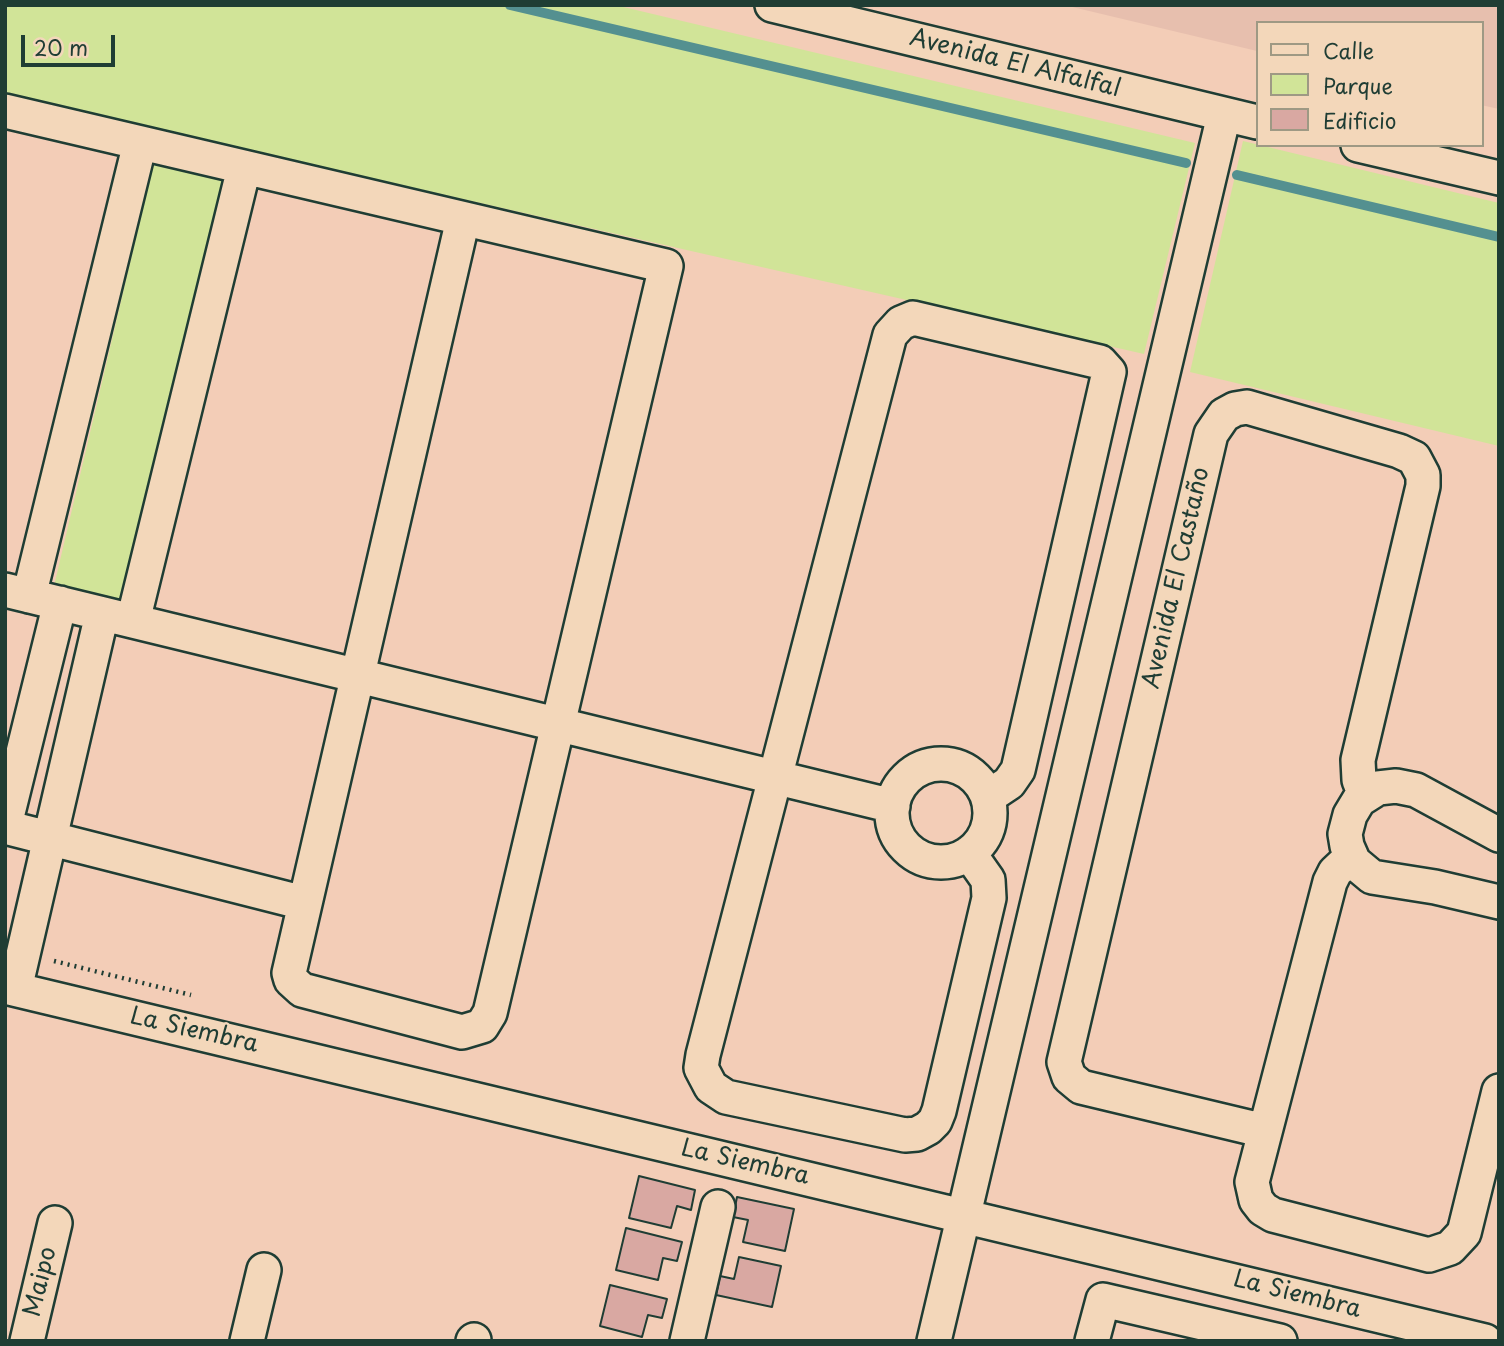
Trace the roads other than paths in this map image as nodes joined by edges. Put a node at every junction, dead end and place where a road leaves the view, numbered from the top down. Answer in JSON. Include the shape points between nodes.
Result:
{"nodes":[{"id":1,"x":772,"y":5,"type":"edge"},
{"id":2,"x":5,"y":111,"type":"edge"},
{"id":3,"x":1224,"y":115,"type":"junction"},
{"id":4,"x":1256,"y":122,"type":"edge"},
{"id":5,"x":140,"y":143,"type":"junction"},
{"id":6,"x":1367,"y":147,"type":"edge"},
{"id":7,"x":244,"y":168,"type":"junction"},
{"id":8,"x":1499,"y":178,"type":"edge"},
{"id":9,"x":463,"y":219,"type":"junction"},
{"id":10,"x":31,"y":596,"type":"edge"},
{"id":11,"x":118,"y":618,"type":"junction"},
{"id":12,"x":357,"y":676,"type":"junction"},
{"id":13,"x":558,"y":725,"type":"junction"},
{"id":14,"x":774,"y":777,"type":"junction"},
{"id":15,"x":1365,"y":795,"type":"junction"},
{"id":16,"x":988,"y":797,"type":"junction"},
{"id":17,"x":893,"y":806,"type":"junction"},
{"id":18,"x":5,"y":826,"type":"edge"},
{"id":19,"x":1499,"y":835,"type":"edge"},
{"id":20,"x":50,"y":839,"type":"junction"},
{"id":21,"x":969,"y":853,"type":"junction"},
{"id":22,"x":1351,"y":857,"type":"junction"},
{"id":23,"x":1499,"y":902,"type":"edge"},
{"id":24,"x":304,"y":903,"type":"junction"},
{"id":25,"x":10,"y":988,"type":"edge"},
{"id":26,"x":1499,"y":1091,"type":"edge"},
{"id":27,"x":1265,"y":1131,"type":"junction"},
{"id":28,"x":718,"y":1207,"type":"dead end"},
{"id":29,"x":963,"y":1215,"type":"junction"},
{"id":30,"x":55,"y":1223,"type":"dead end"},
{"id":31,"x":264,"y":1270,"type":"dead end"},
{"id":32,"x":27,"y":1341,"type":"edge"},
{"id":33,"x":247,"y":1341,"type":"edge"},
{"id":34,"x":687,"y":1341,"type":"edge"},
{"id":35,"x":934,"y":1341,"type":"edge"},
{"id":36,"x":1092,"y":1341,"type":"edge"},
{"id":37,"x":1280,"y":1341,"type":"edge"},
{"id":38,"x":1485,"y":1341,"type":"edge"}],
"edges":[{"from":1,"to":3,"type":"street","name":"Avenida El Alfalfal"},
{"from":2,"to":5,"type":"street"},
{"from":3,"to":4,"type":"street","name":"Avenida El Alfalfal"},
{"from":3,"to":29,"type":"street"},
{"from":5,"to":7,"type":"street"},
{"from":5,"to":10,"type":"street"},
{"from":6,"to":8,"type":"street"},
{"from":7,"to":9,"type":"street"},
{"from":7,"to":11,"type":"street"},
{"from":9,"to":12,"type":"street"},
{"from":9,"to":13,"type":"street","via":[[666,266]]},
{"from":10,"to":11,"type":"street"},
{"from":10,"to":18,"type":"street"},
{"from":11,"to":12,"type":"street"},
{"from":11,"to":20,"type":"street"},
{"from":12,"to":13,"type":"street"},
{"from":12,"to":24,"type":"street"},
{"from":13,"to":14,"type":"street"},
{"from":13,"to":24,"type":"street","via":[[490,1013],[482,1026],[462,1032],[296,986],[290,966]]},
{"from":14,"to":16,"type":"street","via":[[890,335],[913,318],[1100,362],[1109,372],[1018,770],[1009,783]]},
{"from":14,"to":17,"type":"street"},
{"from":14,"to":21,"type":"street","via":[[703,1055],[705,1080],[718,1093],[905,1135],[928,1128],[939,1111],[989,898],[988,880]]},
{"from":15,"to":19,"type":"street","via":[[1386,786],[1416,790]]},
{"from":15,"to":22,"type":"street","via":[[1346,823]]},
{"from":15,"to":27,"type":"street","name":"Avenida El Castaño","via":[[1358,760],[1423,475],[1414,458],[1399,451],[1247,407],[1235,409],[1224,415],[1211,434],[1064,1062],[1069,1077],[1081,1087]]},
{"from":16,"to":17,"type":"street","via":[[968,772],[938,764],[908,777]]},
{"from":16,"to":21,"type":"street","via":[[988,828]]},
{"from":17,"to":21,"type":"street","via":[[899,838],[924,859],[955,860]]},
{"from":18,"to":20,"type":"street"},
{"from":20,"to":24,"type":"street"},
{"from":20,"to":25,"type":"street"},
{"from":22,"to":23,"type":"street","via":[[1361,870],[1378,879]]},
{"from":22,"to":27,"type":"street","via":[[1330,882]]},
{"from":25,"to":29,"type":"street","name":"La Siembra"},
{"from":26,"to":27,"type":"street","via":[[1464,1233],[1450,1248],[1429,1255],[1263,1209],[1252,1182]]},
{"from":28,"to":34,"type":"street"},
{"from":29,"to":35,"type":"street"},
{"from":29,"to":38,"type":"street","name":"La Siembra"},
{"from":30,"to":32,"type":"street","name":"Maipo"},
{"from":31,"to":33,"type":"street"},
{"from":36,"to":37,"type":"street","via":[[1103,1300]]}]}
